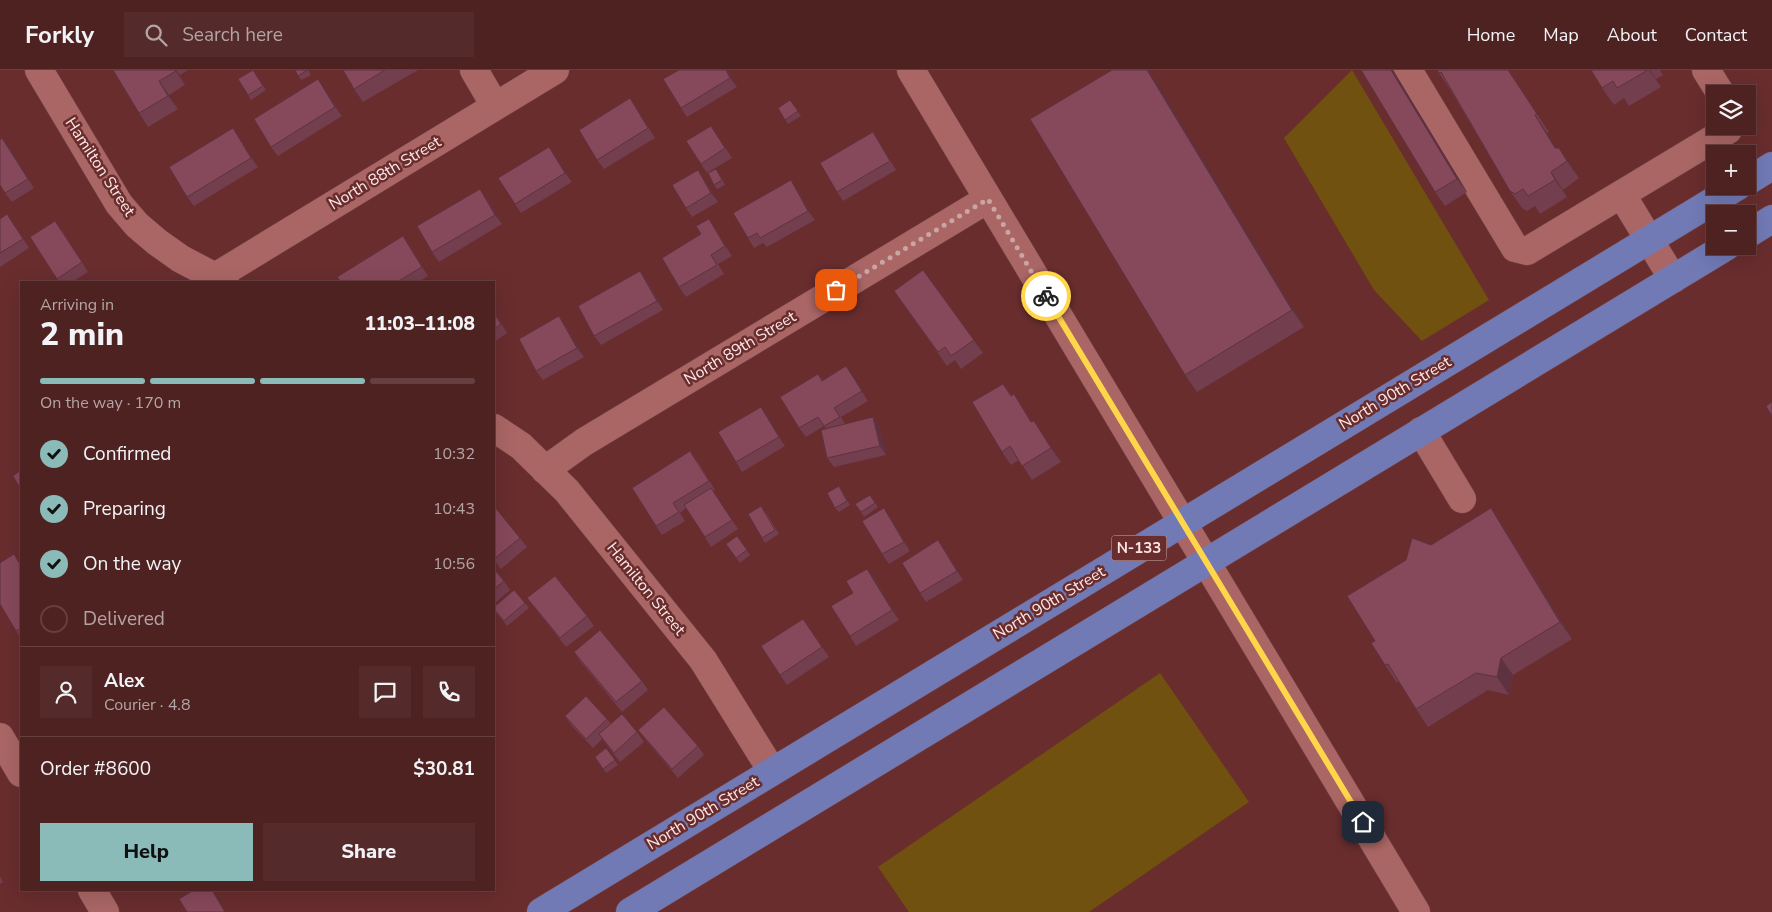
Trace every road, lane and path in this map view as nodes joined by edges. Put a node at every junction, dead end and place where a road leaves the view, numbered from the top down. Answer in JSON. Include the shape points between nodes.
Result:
{"nodes":[{"id":1,"x":39,"y":70,"type":"edge"},
{"id":2,"x":474,"y":70,"type":"edge"},
{"id":3,"x":555,"y":70,"type":"edge"},
{"id":4,"x":911,"y":70,"type":"edge"},
{"id":5,"x":1408,"y":70,"type":"edge"},
{"id":6,"x":1706,"y":70,"type":"edge"},
{"id":7,"x":1715,"y":85,"type":"edge"},
{"id":8,"x":496,"y":106,"type":"junction"},
{"id":9,"x":1720,"y":135,"type":"edge"},
{"id":10,"x":1772,"y":166,"type":"edge"},
{"id":11,"x":1756,"y":175,"type":"edge"},
{"id":12,"x":1622,"y":195,"type":"junction"},
{"id":13,"x":1723,"y":195,"type":"edge"},
{"id":14,"x":988,"y":199,"type":"junction"},
{"id":15,"x":1772,"y":219,"type":"edge"},
{"id":16,"x":1756,"y":229,"type":"edge"},
{"id":17,"x":1650,"y":240,"type":"junction"},
{"id":18,"x":1712,"y":255,"type":"edge"},
{"id":19,"x":1673,"y":279,"type":"junction"},
{"id":20,"x":220,"y":280,"type":"edge"},
{"id":21,"x":495,"y":429,"type":"edge"},
{"id":22,"x":1421,"y":432,"type":"junction"},
{"id":23,"x":545,"y":470,"type":"junction"},
{"id":24,"x":1462,"y":499,"type":"dead end"},
{"id":25,"x":1182,"y":522,"type":"junction"},
{"id":26,"x":1206,"y":561,"type":"junction"},
{"id":27,"x":0,"y":737,"type":"edge"},
{"id":28,"x":20,"y":770,"type":"edge"},
{"id":29,"x":772,"y":771,"type":"junction"},
{"id":30,"x":93,"y":891,"type":"edge"},
{"id":31,"x":105,"y":912,"type":"edge"},
{"id":32,"x":541,"y":912,"type":"edge"},
{"id":33,"x":630,"y":912,"type":"edge"},
{"id":34,"x":1416,"y":912,"type":"edge"}],
"edges":[{"from":1,"to":20,"type":"street","name":"Hamilton Street","via":[[119,204],[137,225],[181,259]]},
{"from":2,"to":8,"type":"street"},
{"from":3,"to":8,"type":"street","name":"North 88th Street"},
{"from":4,"to":14,"type":"street"},
{"from":5,"to":12,"type":"street","via":[[1515,248],[1527,251]]},
{"from":6,"to":7,"type":"street"},
{"from":8,"to":20,"type":"street","name":"North 88th Street"},
{"from":9,"to":12,"type":"street"},
{"from":10,"to":11,"type":"main road"},
{"from":12,"to":17,"type":"street"},
{"from":13,"to":17,"type":"main road","name":"North 90th Street","number":"N-133"},
{"from":14,"to":23,"type":"street","name":"North 89th Street","via":[[584,442]]},
{"from":14,"to":25,"type":"street"},
{"from":15,"to":16,"type":"main road"},
{"from":17,"to":19,"type":"street"},
{"from":17,"to":25,"type":"main road","name":"North 90th Street","number":"N-133"},
{"from":18,"to":19,"type":"main road","number":"N-133"},
{"from":19,"to":22,"type":"main road","number":"N-133"},
{"from":21,"to":23,"type":"street","name":"Hamilton Street","via":[[521,446]]},
{"from":22,"to":24,"type":"street"},
{"from":22,"to":26,"type":"main road","number":"N-133"},
{"from":23,"to":29,"type":"street","name":"Hamilton Street","via":[[566,491],[703,660]]},
{"from":25,"to":26,"type":"street"},
{"from":25,"to":29,"type":"main road","name":"North 90th Street","number":"N-133"},
{"from":26,"to":33,"type":"main road","number":"N-133"},
{"from":26,"to":34,"type":"street"},
{"from":27,"to":28,"type":"street"},
{"from":29,"to":32,"type":"main road","name":"North 90th Street","number":"N-133"},
{"from":30,"to":31,"type":"street"}]}
